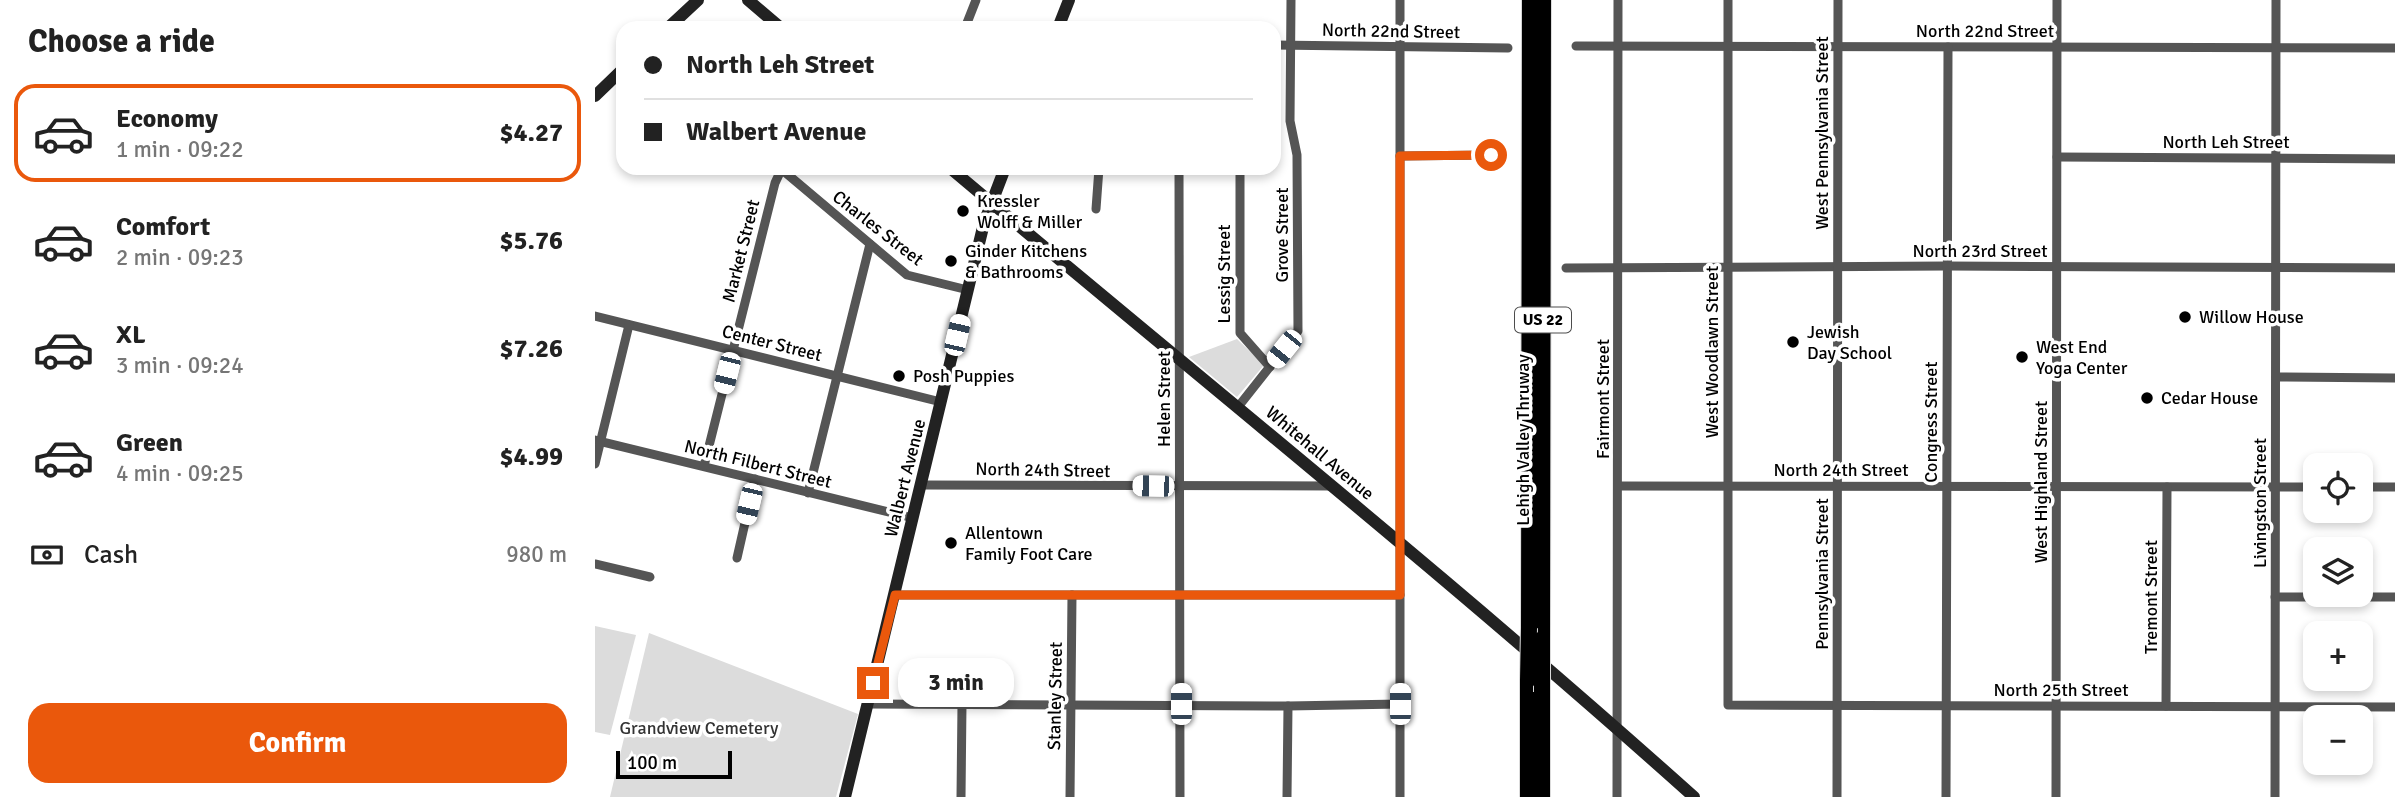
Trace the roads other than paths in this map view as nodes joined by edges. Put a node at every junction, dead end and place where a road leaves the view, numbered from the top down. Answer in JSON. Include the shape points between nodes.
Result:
{"nodes":[{"id":1,"x":698,"y":0,"type":"edge"},
{"id":2,"x":748,"y":0,"type":"edge"},
{"id":3,"x":976,"y":0,"type":"edge"},
{"id":4,"x":1069,"y":0,"type":"edge"},
{"id":5,"x":1291,"y":0,"type":"edge"},
{"id":6,"x":1400,"y":0,"type":"edge"},
{"id":7,"x":1529,"y":0,"type":"edge"},
{"id":8,"x":1543,"y":0,"type":"edge"},
{"id":9,"x":1618,"y":0,"type":"edge"},
{"id":10,"x":1728,"y":0,"type":"edge"},
{"id":11,"x":1838,"y":0,"type":"edge"},
{"id":12,"x":2057,"y":0,"type":"edge"},
{"id":13,"x":2276,"y":0,"type":"edge"},
{"id":14,"x":676,"y":21,"type":"edge"},
{"id":15,"x":773,"y":21,"type":"edge"},
{"id":16,"x":968,"y":21,"type":"edge"},
{"id":17,"x":1061,"y":21,"type":"edge"},
{"id":18,"x":1281,"y":45,"type":"edge"},
{"id":19,"x":1291,"y":46,"type":"junction"},
{"id":20,"x":1400,"y":46,"type":"junction"},
{"id":21,"x":1618,"y":46,"type":"junction"},
{"id":22,"x":1576,"y":47,"type":"dead end"},
{"id":23,"x":1728,"y":47,"type":"junction"},
{"id":24,"x":1838,"y":47,"type":"junction"},
{"id":25,"x":1948,"y":47,"type":"junction"},
{"id":26,"x":2057,"y":47,"type":"junction"},
{"id":27,"x":1508,"y":48,"type":"dead end"},
{"id":28,"x":2276,"y":48,"type":"junction"},
{"id":29,"x":2395,"y":48,"type":"edge"},
{"id":30,"x":616,"y":76,"type":"edge"},
{"id":31,"x":595,"y":96,"type":"edge"},
{"id":32,"x":1491,"y":155,"type":"dead end"},
{"id":33,"x":1400,"y":156,"type":"junction"},
{"id":34,"x":2057,"y":157,"type":"junction"},
{"id":35,"x":2277,"y":159,"type":"junction"},
{"id":36,"x":2395,"y":159,"type":"edge"},
{"id":37,"x":778,"y":175,"type":"edge"},
{"id":38,"x":789,"y":175,"type":"edge"},
{"id":39,"x":958,"y":175,"type":"edge"},
{"id":40,"x":1002,"y":175,"type":"edge"},
{"id":41,"x":1098,"y":175,"type":"edge"},
{"id":42,"x":1179,"y":175,"type":"edge"},
{"id":43,"x":1240,"y":175,"type":"edge"},
{"id":44,"x":992,"y":203,"type":"junction"},
{"id":45,"x":1096,"y":209,"type":"dead end"},
{"id":46,"x":870,"y":244,"type":"junction"},
{"id":47,"x":1728,"y":266,"type":"junction"},
{"id":48,"x":1947,"y":266,"type":"junction"},
{"id":49,"x":1618,"y":267,"type":"junction"},
{"id":50,"x":1838,"y":267,"type":"junction"},
{"id":51,"x":2057,"y":267,"type":"junction"},
{"id":52,"x":2277,"y":267,"type":"junction"},
{"id":53,"x":1566,"y":268,"type":"dead end"},
{"id":54,"x":2395,"y":268,"type":"edge"},
{"id":55,"x":968,"y":290,"type":"junction"},
{"id":56,"x":595,"y":317,"type":"edge"},
{"id":57,"x":629,"y":325,"type":"junction"},
{"id":58,"x":733,"y":350,"type":"junction"},
{"id":59,"x":1180,"y":358,"type":"junction"},
{"id":60,"x":1270,"y":367,"type":"junction"},
{"id":61,"x":836,"y":375,"type":"junction"},
{"id":62,"x":2276,"y":377,"type":"junction"},
{"id":63,"x":2395,"y":378,"type":"edge"},
{"id":64,"x":941,"y":402,"type":"junction"},
{"id":65,"x":1238,"y":407,"type":"junction"},
{"id":66,"x":598,"y":440,"type":"edge"},
{"id":67,"x":595,"y":464,"type":"edge"},
{"id":68,"x":704,"y":466,"type":"junction"},
{"id":69,"x":755,"y":479,"type":"junction"},
{"id":70,"x":921,"y":485,"type":"junction"},
{"id":71,"x":1728,"y":485,"type":"junction"},
{"id":72,"x":1332,"y":486,"type":"junction"},
{"id":73,"x":1618,"y":486,"type":"junction"},
{"id":74,"x":1838,"y":486,"type":"junction"},
{"id":75,"x":1947,"y":486,"type":"junction"},
{"id":76,"x":1180,"y":487,"type":"junction"},
{"id":77,"x":2057,"y":487,"type":"junction"},
{"id":78,"x":2167,"y":487,"type":"junction"},
{"id":79,"x":2276,"y":487,"type":"junction"},
{"id":80,"x":2303,"y":487,"type":"edge"},
{"id":81,"x":2373,"y":487,"type":"edge"},
{"id":82,"x":2395,"y":487,"type":"edge"},
{"id":83,"x":808,"y":492,"type":"junction"},
{"id":84,"x":913,"y":518,"type":"junction"},
{"id":85,"x":1401,"y":544,"type":"junction"},
{"id":86,"x":737,"y":558,"type":"dead end"},
{"id":87,"x":595,"y":564,"type":"edge"},
{"id":88,"x":650,"y":577,"type":"dead end"},
{"id":89,"x":895,"y":595,"type":"junction"},
{"id":90,"x":1072,"y":595,"type":"junction"},
{"id":91,"x":1180,"y":595,"type":"junction"},
{"id":92,"x":1400,"y":595,"type":"junction"},
{"id":93,"x":2275,"y":597,"type":"junction"},
{"id":94,"x":2395,"y":597,"type":"edge"},
{"id":95,"x":868,"y":704,"type":"junction"},
{"id":96,"x":962,"y":704,"type":"junction"},
{"id":97,"x":1070,"y":704,"type":"junction"},
{"id":98,"x":1181,"y":704,"type":"junction"},
{"id":99,"x":1400,"y":704,"type":"junction"},
{"id":100,"x":1728,"y":705,"type":"joint"},
{"id":101,"x":1837,"y":705,"type":"junction"},
{"id":102,"x":2056,"y":705,"type":"junction"},
{"id":103,"x":1288,"y":706,"type":"junction"},
{"id":104,"x":2167,"y":706,"type":"junction"},
{"id":105,"x":1946,"y":707,"type":"junction"},
{"id":106,"x":2276,"y":707,"type":"junction"},
{"id":107,"x":2395,"y":707,"type":"edge"},
{"id":108,"x":1616,"y":727,"type":"junction"},
{"id":109,"x":845,"y":797,"type":"edge"},
{"id":110,"x":961,"y":797,"type":"edge"},
{"id":111,"x":1070,"y":797,"type":"edge"},
{"id":112,"x":1180,"y":797,"type":"edge"},
{"id":113,"x":1287,"y":797,"type":"edge"},
{"id":114,"x":1399,"y":797,"type":"edge"},
{"id":115,"x":1528,"y":797,"type":"edge"},
{"id":116,"x":1542,"y":797,"type":"edge"},
{"id":117,"x":1616,"y":797,"type":"edge"},
{"id":118,"x":1693,"y":797,"type":"edge"},
{"id":119,"x":1837,"y":797,"type":"edge"},
{"id":120,"x":1946,"y":797,"type":"edge"},
{"id":121,"x":2056,"y":797,"type":"edge"},
{"id":122,"x":2275,"y":797,"type":"edge"}],
"edges":[{"from":1,"to":14,"type":"street"},
{"from":2,"to":15,"type":"street"},
{"from":3,"to":16,"type":"street"},
{"from":4,"to":17,"type":"street"},
{"from":5,"to":19,"type":"street","name":"Grove Street"},
{"from":6,"to":20,"type":"street"},
{"from":7,"to":115,"type":"highway","name":"Lehigh Valley Thruway","number":"US 22","bridge":true},
{"from":8,"to":116,"type":"highway","name":"Lehigh Valley Thruway","number":"US 22","bridge":true},
{"from":9,"to":21,"type":"street","name":"Fairmont Street"},
{"from":10,"to":23,"type":"street","name":"West Woodlawn Street"},
{"from":11,"to":24,"type":"street","name":"West Pennsylvania Street"},
{"from":12,"to":26,"type":"street","name":"West Highland Street"},
{"from":13,"to":28,"type":"street","name":"Livingston Street"},
{"from":18,"to":19,"type":"street","name":"North 22nd Street"},
{"from":19,"to":20,"type":"street","name":"North 22nd Street"},
{"from":19,"to":60,"type":"street","name":"Grove Street","via":[[1299,331]]},
{"from":20,"to":27,"type":"street","name":"North 22nd Street"},
{"from":20,"to":33,"type":"street"},
{"from":21,"to":22,"type":"street","name":"North 22nd Street"},
{"from":21,"to":23,"type":"street","name":"North 22nd Street"},
{"from":21,"to":49,"type":"street","name":"Fairmont Street"},
{"from":23,"to":24,"type":"street","name":"North 22nd Street"},
{"from":23,"to":47,"type":"street","name":"West Woodlawn Street"},
{"from":24,"to":25,"type":"street","name":"North 22nd Street"},
{"from":24,"to":50,"type":"street","name":"West Pennsylvania Street"},
{"from":25,"to":26,"type":"street","name":"North 22nd Street"},
{"from":25,"to":48,"type":"street","name":"Congress Street"},
{"from":26,"to":28,"type":"street","name":"North 22nd Street"},
{"from":26,"to":34,"type":"street","name":"West Highland Street"},
{"from":28,"to":29,"type":"street","name":"North 22nd Street"},
{"from":28,"to":35,"type":"street","name":"Livingston Street"},
{"from":30,"to":31,"type":"street"},
{"from":32,"to":33,"type":"street"},
{"from":33,"to":85,"type":"street"},
{"from":34,"to":35,"type":"street","name":"North Leh Street"},
{"from":34,"to":51,"type":"street","name":"West Highland Street"},
{"from":35,"to":36,"type":"street","name":"North Leh Street"},
{"from":35,"to":52,"type":"street","name":"Livingston Street"},
{"from":37,"to":58,"type":"street","name":"Market Street"},
{"from":38,"to":46,"type":"street","name":"Charles Street"},
{"from":39,"to":44,"type":"street","name":"Whitehall Avenue"},
{"from":40,"to":44,"type":"street","name":"Walbert Avenue"},
{"from":41,"to":45,"type":"street"},
{"from":42,"to":59,"type":"street","name":"Helen Street"},
{"from":43,"to":60,"type":"street","name":"Lessig Street","via":[[1240,333]]},
{"from":44,"to":55,"type":"street","name":"Walbert Avenue"},
{"from":44,"to":59,"type":"street","name":"Whitehall Avenue"},
{"from":46,"to":55,"type":"street","name":"Charles Street","via":[[907,275]]},
{"from":46,"to":61,"type":"street"},
{"from":47,"to":49,"type":"street","name":"North 23rd Street"},
{"from":47,"to":50,"type":"street","name":"North 23rd Street"},
{"from":47,"to":71,"type":"street","name":"West Woodlawn Street"},
{"from":48,"to":50,"type":"street","name":"North 23rd Street"},
{"from":48,"to":51,"type":"street","name":"North 23rd Street"},
{"from":48,"to":75,"type":"street","name":"Congress Street"},
{"from":49,"to":53,"type":"street","name":"North 23rd Street"},
{"from":49,"to":73,"type":"street","name":"Fairmont Street"},
{"from":50,"to":74,"type":"street","name":"Pennsylvania Street"},
{"from":51,"to":52,"type":"street","name":"North 23rd Street"},
{"from":51,"to":77,"type":"street","name":"West Highland Street"},
{"from":52,"to":54,"type":"street","name":"North 23rd Street"},
{"from":52,"to":62,"type":"street","name":"Livingston Street"},
{"from":55,"to":64,"type":"street","name":"Walbert Avenue"},
{"from":56,"to":57,"type":"street","name":"Center Street"},
{"from":57,"to":58,"type":"street","name":"Center Street"},
{"from":57,"to":66,"type":"street"},
{"from":58,"to":61,"type":"street","name":"Center Street"},
{"from":58,"to":68,"type":"street","name":"Market Street"},
{"from":59,"to":65,"type":"street","name":"Whitehall Avenue"},
{"from":59,"to":76,"type":"street","name":"Helen Street"},
{"from":60,"to":65,"type":"street","name":"Grove Street"},
{"from":61,"to":64,"type":"street","name":"Center Street"},
{"from":61,"to":83,"type":"street"},
{"from":62,"to":63,"type":"street"},
{"from":62,"to":79,"type":"street","name":"Livingston Street"},
{"from":64,"to":70,"type":"street","name":"Walbert Avenue"},
{"from":65,"to":72,"type":"street","name":"Whitehall Avenue"},
{"from":66,"to":67,"type":"street"},
{"from":66,"to":68,"type":"street","name":"North Filbert Street"},
{"from":68,"to":69,"type":"street","name":"North Filbert Street"},
{"from":69,"to":83,"type":"street","name":"North Filbert Street"},
{"from":69,"to":86,"type":"street"},
{"from":70,"to":76,"type":"street","name":"North 24th Street"},
{"from":70,"to":84,"type":"street","name":"Walbert Avenue"},
{"from":71,"to":73,"type":"street","name":"North 24th Street"},
{"from":71,"to":74,"type":"street","name":"North 24th Street"},
{"from":71,"to":100,"type":"street","name":"West Woodlawn Street"},
{"from":72,"to":76,"type":"street","name":"North 24th Street"},
{"from":72,"to":85,"type":"street","name":"Whitehall Avenue"},
{"from":73,"to":108,"type":"street","name":"Fairmont Street"},
{"from":74,"to":75,"type":"street","name":"North 24th Street"},
{"from":74,"to":101,"type":"street","name":"Pennsylvania Street"},
{"from":75,"to":77,"type":"street","name":"North 24th Street"},
{"from":75,"to":105,"type":"street","name":"Congress Street"},
{"from":76,"to":91,"type":"street","name":"Helen Street"},
{"from":77,"to":78,"type":"street","name":"North 24th Street"},
{"from":77,"to":102,"type":"street","name":"West Highland Street"},
{"from":78,"to":79,"type":"street","name":"North 24th Street"},
{"from":78,"to":104,"type":"street","name":"Tremont Street"},
{"from":79,"to":80,"type":"street","name":"North 24th Street"},
{"from":79,"to":93,"type":"street","name":"Livingston Street"},
{"from":81,"to":82,"type":"street"},
{"from":83,"to":84,"type":"street","name":"North Filbert Street"},
{"from":84,"to":89,"type":"street","name":"Walbert Avenue"},
{"from":85,"to":92,"type":"street"},
{"from":85,"to":108,"type":"street","name":"Whitehall Avenue"},
{"from":87,"to":88,"type":"street"},
{"from":89,"to":90,"type":"street"},
{"from":89,"to":95,"type":"street","name":"Walbert Avenue"},
{"from":90,"to":91,"type":"street"},
{"from":90,"to":97,"type":"street","name":"Stanley Street"},
{"from":91,"to":92,"type":"street"},
{"from":91,"to":98,"type":"street","name":"Helen Street"},
{"from":92,"to":99,"type":"street"},
{"from":93,"to":94,"type":"street"},
{"from":93,"to":106,"type":"street","name":"Livingston Street"},
{"from":95,"to":96,"type":"street"},
{"from":95,"to":109,"type":"street","name":"Walbert Avenue"},
{"from":96,"to":97,"type":"street"},
{"from":96,"to":110,"type":"street"},
{"from":97,"to":98,"type":"street"},
{"from":97,"to":111,"type":"street","name":"Stanley Street"},
{"from":98,"to":103,"type":"street"},
{"from":98,"to":112,"type":"street","name":"Helen Street"},
{"from":99,"to":103,"type":"street"},
{"from":99,"to":114,"type":"street"},
{"from":100,"to":101,"type":"street","name":"North 25th Street"},
{"from":101,"to":105,"type":"street","name":"North 25th Street"},
{"from":101,"to":119,"type":"street","name":"Pennsylvania Street"},
{"from":102,"to":104,"type":"street","name":"North 25th Street"},
{"from":102,"to":105,"type":"street","name":"North 25th Street"},
{"from":102,"to":121,"type":"street","name":"West Highland Street"},
{"from":103,"to":113,"type":"street"},
{"from":104,"to":106,"type":"street","name":"North 25th Street"},
{"from":105,"to":120,"type":"street","name":"Congress Street"},
{"from":106,"to":107,"type":"street","name":"North 25th Street"},
{"from":106,"to":122,"type":"street","name":"Livingston Street"},
{"from":108,"to":117,"type":"street","name":"Fairmont Street"},
{"from":108,"to":118,"type":"street","name":"Whitehall Avenue"}]}
